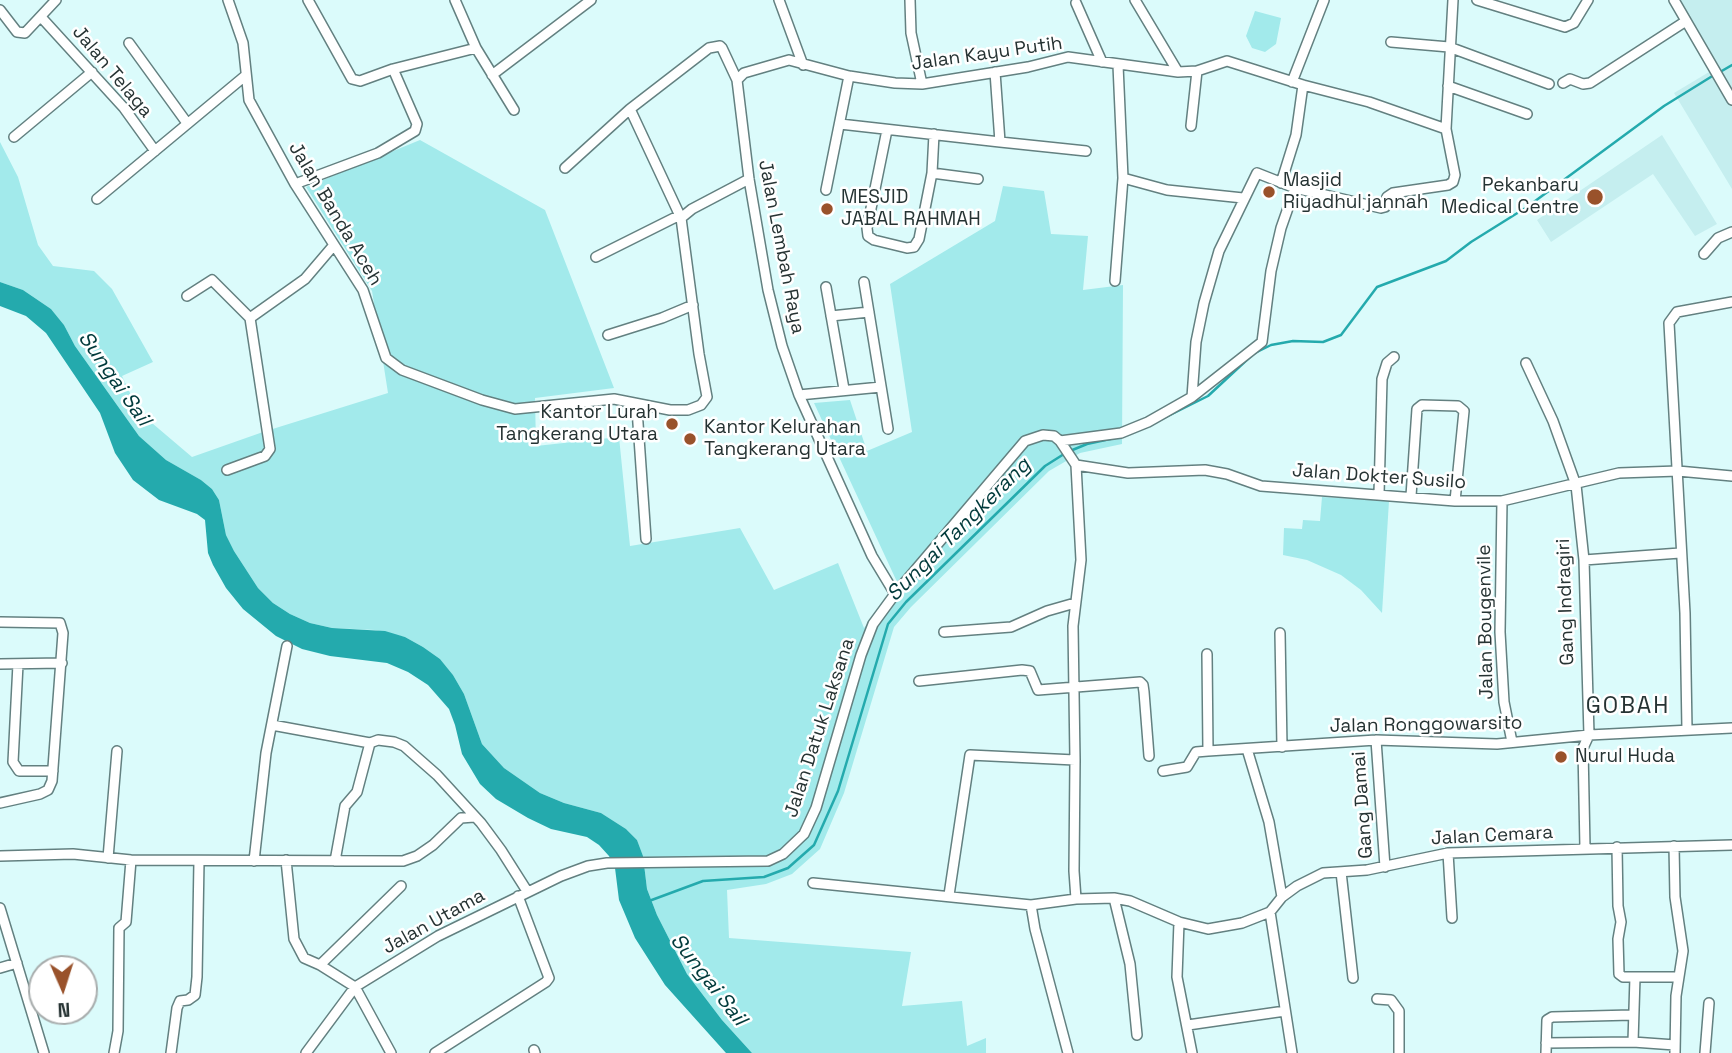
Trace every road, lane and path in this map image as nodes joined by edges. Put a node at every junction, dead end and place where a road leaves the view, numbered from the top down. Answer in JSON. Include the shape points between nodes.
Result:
{"nodes":[{"id":1,"x":56,"y":0,"type":"edge"},
{"id":2,"x":228,"y":0,"type":"edge"},
{"id":3,"x":309,"y":0,"type":"edge"},
{"id":4,"x":455,"y":0,"type":"edge"},
{"id":5,"x":591,"y":0,"type":"edge"},
{"id":6,"x":779,"y":0,"type":"edge"},
{"id":7,"x":910,"y":0,"type":"edge"},
{"id":8,"x":1135,"y":0,"type":"edge"},
{"id":9,"x":1324,"y":0,"type":"edge"},
{"id":10,"x":1453,"y":0,"type":"edge"},
{"id":11,"x":1477,"y":0,"type":"edge"},
{"id":12,"x":1588,"y":0,"type":"edge"},
{"id":13,"x":1674,"y":0,"type":"edge"},
{"id":14,"x":1076,"y":3,"type":"dead end"},
{"id":15,"x":0,"y":10,"type":"edge"},
{"id":16,"x":41,"y":17,"type":"junction"},
{"id":17,"x":1686,"y":22,"type":"junction"},
{"id":18,"x":1391,"y":42,"type":"dead end"},
{"id":19,"x":129,"y":43,"type":"dead end"},
{"id":20,"x":1449,"y":47,"type":"junction"},
{"id":21,"x":476,"y":48,"type":"junction"},
{"id":22,"x":1102,"y":62,"type":"junction"},
{"id":23,"x":803,"y":65,"type":"junction"},
{"id":24,"x":1118,"y":65,"type":"junction"},
{"id":25,"x":393,"y":69,"type":"junction"},
{"id":26,"x":1197,"y":71,"type":"junction"},
{"id":27,"x":92,"y":72,"type":"junction"},
{"id":28,"x":995,"y":72,"type":"junction"},
{"id":29,"x":1178,"y":72,"type":"junction"},
{"id":30,"x":492,"y":75,"type":"junction"},
{"id":31,"x":245,"y":76,"type":"junction"},
{"id":32,"x":849,"y":76,"type":"junction"},
{"id":33,"x":737,"y":80,"type":"junction"},
{"id":34,"x":1292,"y":82,"type":"junction"},
{"id":35,"x":1563,"y":83,"type":"dead end"},
{"id":36,"x":922,"y":84,"type":"junction"},
{"id":37,"x":1549,"y":84,"type":"dead end"},
{"id":38,"x":1303,"y":85,"type":"junction"},
{"id":39,"x":1448,"y":86,"type":"junction"},
{"id":40,"x":1732,"y":100,"type":"edge"},
{"id":41,"x":630,"y":109,"type":"junction"},
{"id":42,"x":514,"y":110,"type":"dead end"},
{"id":43,"x":1527,"y":114,"type":"dead end"},
{"id":44,"x":187,"y":123,"type":"junction"},
{"id":45,"x":840,"y":124,"type":"junction"},
{"id":46,"x":1191,"y":126,"type":"dead end"},
{"id":47,"x":1446,"y":129,"type":"junction"},
{"id":48,"x":887,"y":130,"type":"junction"},
{"id":49,"x":934,"y":134,"type":"junction"},
{"id":50,"x":14,"y":137,"type":"dead end"},
{"id":51,"x":1000,"y":142,"type":"junction"},
{"id":52,"x":155,"y":151,"type":"junction"},
{"id":53,"x":1086,"y":151,"type":"dead end"},
{"id":54,"x":565,"y":168,"type":"dead end"},
{"id":55,"x":932,"y":173,"type":"junction"},
{"id":56,"x":1123,"y":178,"type":"junction"},
{"id":57,"x":749,"y":179,"type":"junction"},
{"id":58,"x":978,"y":179,"type":"dead end"},
{"id":59,"x":1281,"y":183,"type":"junction"},
{"id":60,"x":295,"y":184,"type":"junction"},
{"id":61,"x":1295,"y":188,"type":"junction"},
{"id":62,"x":826,"y":190,"type":"dead end"},
{"id":63,"x":1243,"y":198,"type":"junction"},
{"id":64,"x":97,"y":199,"type":"dead end"},
{"id":65,"x":680,"y":216,"type":"junction"},
{"id":66,"x":1732,"y":232,"type":"edge"},
{"id":67,"x":334,"y":245,"type":"junction"},
{"id":68,"x":1704,"y":254,"type":"dead end"},
{"id":69,"x":596,"y":257,"type":"dead end"},
{"id":70,"x":1115,"y":281,"type":"dead end"},
{"id":71,"x":864,"y":282,"type":"dead end"},
{"id":72,"x":825,"y":288,"type":"dead end"},
{"id":73,"x":187,"y":296,"type":"dead end"},
{"id":74,"x":1732,"y":302,"type":"edge"},
{"id":75,"x":693,"y":305,"type":"junction"},
{"id":76,"x":869,"y":312,"type":"junction"},
{"id":77,"x":831,"y":316,"type":"junction"},
{"id":78,"x":250,"y":318,"type":"junction"},
{"id":79,"x":608,"y":335,"type":"dead end"},
{"id":80,"x":1394,"y":357,"type":"dead end"},
{"id":81,"x":1526,"y":363,"type":"dead end"},
{"id":82,"x":881,"y":387,"type":"junction"},
{"id":83,"x":844,"y":389,"type":"junction"},
{"id":84,"x":799,"y":395,"type":"junction"},
{"id":85,"x":1192,"y":397,"type":"junction"},
{"id":86,"x":628,"y":402,"type":"junction"},
{"id":87,"x":888,"y":429,"type":"dead end"},
{"id":88,"x":1062,"y":444,"type":"junction"},
{"id":89,"x":1076,"y":464,"type":"junction"},
{"id":90,"x":227,"y":470,"type":"dead end"},
{"id":91,"x":1678,"y":471,"type":"junction"},
{"id":92,"x":1732,"y":476,"type":"edge"},
{"id":93,"x":1576,"y":485,"type":"junction"},
{"id":94,"x":1379,"y":494,"type":"junction"},
{"id":95,"x":1411,"y":496,"type":"junction"},
{"id":96,"x":1455,"y":501,"type":"junction"},
{"id":97,"x":1502,"y":501,"type":"junction"},
{"id":98,"x":646,"y":539,"type":"dead end"},
{"id":99,"x":1681,"y":553,"type":"junction"},
{"id":100,"x":1584,"y":560,"type":"junction"},
{"id":101,"x":895,"y":594,"type":"junction"},
{"id":102,"x":1075,"y":603,"type":"junction"},
{"id":103,"x":0,"y":622,"type":"edge"},
{"id":104,"x":944,"y":632,"type":"dead end"},
{"id":105,"x":1280,"y":633,"type":"dead end"},
{"id":106,"x":287,"y":646,"type":"dead end"},
{"id":107,"x":1207,"y":654,"type":"dead end"},
{"id":108,"x":62,"y":663,"type":"junction"},
{"id":109,"x":0,"y":664,"type":"edge"},
{"id":110,"x":18,"y":664,"type":"junction"},
{"id":111,"x":919,"y":681,"type":"dead end"},
{"id":112,"x":1073,"y":688,"type":"junction"},
{"id":113,"x":272,"y":725,"type":"junction"},
{"id":114,"x":1732,"y":728,"type":"edge"},
{"id":115,"x":1687,"y":730,"type":"junction"},
{"id":116,"x":1589,"y":735,"type":"junction"},
{"id":117,"x":1376,"y":740,"type":"junction"},
{"id":118,"x":1512,"y":742,"type":"junction"},
{"id":119,"x":370,"y":743,"type":"junction"},
{"id":120,"x":1282,"y":747,"type":"junction"},
{"id":121,"x":1247,"y":749,"type":"junction"},
{"id":122,"x":117,"y":751,"type":"dead end"},
{"id":123,"x":1208,"y":751,"type":"junction"},
{"id":124,"x":1149,"y":756,"type":"dead end"},
{"id":125,"x":1076,"y":760,"type":"junction"},
{"id":126,"x":53,"y":771,"type":"junction"},
{"id":127,"x":1163,"y":771,"type":"dead end"},
{"id":128,"x":0,"y":803,"type":"edge"},
{"id":129,"x":474,"y":817,"type":"junction"},
{"id":130,"x":1674,"y":845,"type":"junction"},
{"id":131,"x":1732,"y":845,"type":"edge"},
{"id":132,"x":1617,"y":847,"type":"junction"},
{"id":133,"x":1585,"y":848,"type":"junction"},
{"id":134,"x":1448,"y":853,"type":"junction"},
{"id":135,"x":0,"y":856,"type":"edge"},
{"id":136,"x":108,"y":858,"type":"junction"},
{"id":137,"x":131,"y":860,"type":"junction"},
{"id":138,"x":286,"y":860,"type":"junction"},
{"id":139,"x":199,"y":861,"type":"junction"},
{"id":140,"x":254,"y":861,"type":"junction"},
{"id":141,"x":335,"y":861,"type":"junction"},
{"id":142,"x":607,"y":863,"type":"joint"},
{"id":143,"x":1385,"y":867,"type":"junction"},
{"id":144,"x":1341,"y":872,"type":"junction"},
{"id":145,"x":813,"y":883,"type":"dead end"},
{"id":146,"x":401,"y":886,"type":"dead end"},
{"id":147,"x":523,"y":893,"type":"junction"},
{"id":148,"x":949,"y":895,"type":"junction"},
{"id":149,"x":1282,"y":897,"type":"junction"},
{"id":150,"x":1114,"y":898,"type":"junction"},
{"id":151,"x":1076,"y":899,"type":"junction"},
{"id":152,"x":1031,"y":905,"type":"junction"},
{"id":153,"x":0,"y":908,"type":"edge"},
{"id":154,"x":1270,"y":912,"type":"junction"},
{"id":155,"x":1452,"y":918,"type":"dead end"},
{"id":156,"x":1179,"y":922,"type":"junction"},
{"id":157,"x":17,"y":963,"type":"junction"},
{"id":158,"x":320,"y":965,"type":"junction"},
{"id":159,"x":0,"y":968,"type":"edge"},
{"id":160,"x":1635,"y":977,"type":"junction"},
{"id":161,"x":1677,"y":977,"type":"junction"},
{"id":162,"x":1353,"y":978,"type":"dead end"},
{"id":163,"x":355,"y":987,"type":"junction"},
{"id":164,"x":1377,"y":999,"type":"dead end"},
{"id":165,"x":1709,"y":1003,"type":"dead end"},
{"id":166,"x":1285,"y":1010,"type":"junction"},
{"id":167,"x":1632,"y":1015,"type":"junction"},
{"id":168,"x":1188,"y":1025,"type":"junction"},
{"id":169,"x":1137,"y":1035,"type":"dead end"},
{"id":170,"x":1633,"y":1042,"type":"junction"},
{"id":171,"x":1546,"y":1048,"type":"edge"},
{"id":172,"x":1675,"y":1049,"type":"edge"},
{"id":173,"x":44,"y":1053,"type":"edge"},
{"id":174,"x":114,"y":1053,"type":"edge"},
{"id":175,"x":171,"y":1053,"type":"edge"},
{"id":176,"x":306,"y":1053,"type":"edge"},
{"id":177,"x":391,"y":1053,"type":"edge"},
{"id":178,"x":435,"y":1053,"type":"edge"},
{"id":179,"x":1068,"y":1053,"type":"edge"},
{"id":180,"x":1192,"y":1053,"type":"edge"},
{"id":181,"x":1292,"y":1053,"type":"edge"},
{"id":182,"x":1399,"y":1053,"type":"edge"},
{"id":183,"x":1705,"y":1053,"type":"edge"}],
"edges":[{"from":1,"to":16,"type":"street"},
{"from":2,"to":31,"type":"street","name":"Jalan Banda Aceh","via":[[243,43]]},
{"from":3,"to":25,"type":"street","via":[[352,79],[360,81]]},
{"from":4,"to":21,"type":"street"},
{"from":5,"to":30,"type":"street"},
{"from":6,"to":23,"type":"street"},
{"from":7,"to":36,"type":"street","via":[[911,33]]},
{"from":8,"to":29,"type":"street"},
{"from":9,"to":34,"type":"street"},
{"from":10,"to":20,"type":"street"},
{"from":11,"to":12,"type":"street","via":[[1565,27],[1574,23]]},
{"from":13,"to":17,"type":"street"},
{"from":14,"to":22,"type":"street"},
{"from":15,"to":16,"type":"street","via":[[17,32],[25,33]]},
{"from":16,"to":27,"type":"street","name":"Jalan Telaga"},
{"from":17,"to":35,"type":"street","via":[[1590,83],[1570,79]]},
{"from":17,"to":40,"type":"street"},
{"from":18,"to":20,"type":"street"},
{"from":19,"to":44,"type":"street"},
{"from":20,"to":37,"type":"street"},
{"from":20,"to":39,"type":"street"},
{"from":21,"to":25,"type":"street"},
{"from":21,"to":30,"type":"street"},
{"from":22,"to":24,"type":"street","name":"Jalan Kayu Putih"},
{"from":22,"to":28,"type":"street","name":"Jalan Kayu Putih","via":[[1068,57]]},
{"from":23,"to":32,"type":"street","name":"Jalan Kayu Putih"},
{"from":23,"to":33,"type":"street","via":[[789,60],[744,73]]},
{"from":24,"to":29,"type":"street","name":"Jalan Kayu Putih"},
{"from":24,"to":56,"type":"street"},
{"from":25,"to":60,"type":"street","via":[[417,124],[415,131],[377,153]]},
{"from":26,"to":29,"type":"street","name":"Jalan Kayu Putih"},
{"from":26,"to":34,"type":"street","name":"Jalan Kayu Putih","via":[[1227,61]]},
{"from":26,"to":46,"type":"street"},
{"from":27,"to":50,"type":"street"},
{"from":27,"to":52,"type":"street","name":"Jalan Telaga"},
{"from":28,"to":36,"type":"street","name":"Jalan Kayu Putih"},
{"from":28,"to":51,"type":"street"},
{"from":30,"to":42,"type":"street"},
{"from":31,"to":44,"type":"street"},
{"from":31,"to":60,"type":"street","name":"Jalan Banda Aceh","via":[[249,100]]},
{"from":32,"to":36,"type":"street","name":"Jalan Kayu Putih"},
{"from":32,"to":45,"type":"street"},
{"from":33,"to":41,"type":"street","name":"Jalan Lembah Raya","via":[[722,48],[709,48]]},
{"from":33,"to":57,"type":"street","name":"Jalan Lembah Raya"},
{"from":34,"to":38,"type":"street","name":"Jalan Kayu Putih"},
{"from":38,"to":47,"type":"street","name":"Jalan Kayu Putih"},
{"from":38,"to":59,"type":"street","via":[[1296,135]]},
{"from":39,"to":43,"type":"street"},
{"from":39,"to":47,"type":"street"},
{"from":41,"to":54,"type":"street"},
{"from":41,"to":65,"type":"street","name":"Jalan Banda Aceh"},
{"from":44,"to":52,"type":"street"},
{"from":45,"to":48,"type":"street"},
{"from":45,"to":62,"type":"street"},
{"from":47,"to":61,"type":"street","via":[[1455,175],[1448,185],[1393,193],[1381,208]]},
{"from":48,"to":49,"type":"street"},
{"from":48,"to":55,"type":"street","via":[[868,236],[914,247]]},
{"from":49,"to":51,"type":"street"},
{"from":49,"to":55,"type":"street"},
{"from":51,"to":53,"type":"street"},
{"from":52,"to":64,"type":"street"},
{"from":55,"to":58,"type":"street"},
{"from":56,"to":63,"type":"street","via":[[1167,190]]},
{"from":56,"to":70,"type":"street"},
{"from":57,"to":65,"type":"street"},
{"from":57,"to":84,"type":"street","name":"Jalan Lembah Raya","via":[[768,290]]},
{"from":59,"to":61,"type":"street"},
{"from":59,"to":63,"type":"street","via":[[1257,173]]},
{"from":60,"to":67,"type":"street","name":"Jalan Banda Aceh"},
{"from":61,"to":85,"type":"street","name":"Jalan Datuk Laksana","via":[[1270,271],[1262,342]]},
{"from":63,"to":85,"type":"street","via":[[1219,251],[1204,303]]},
{"from":65,"to":69,"type":"street"},
{"from":65,"to":75,"type":"street","name":"Jalan Banda Aceh"},
{"from":66,"to":68,"type":"street","via":[[1718,238]]},
{"from":67,"to":78,"type":"street","via":[[305,279]]},
{"from":67,"to":86,"type":"street","name":"Jalan Banda Aceh","via":[[363,290],[386,358],[402,370],[515,409]]},
{"from":71,"to":76,"type":"street"},
{"from":72,"to":77,"type":"street"},
{"from":73,"to":78,"type":"street","via":[[212,280]]},
{"from":74,"to":91,"type":"street","via":[[1676,313],[1669,323]]},
{"from":75,"to":79,"type":"street"},
{"from":75,"to":86,"type":"street","name":"Jalan Banda Aceh","via":[[707,397],[688,410]]},
{"from":76,"to":77,"type":"street"},
{"from":76,"to":82,"type":"street"},
{"from":77,"to":83,"type":"street"},
{"from":78,"to":90,"type":"street","via":[[270,449],[265,456]]},
{"from":80,"to":94,"type":"street","via":[[1382,379]]},
{"from":81,"to":93,"type":"street","name":"Gang Indragiri"},
{"from":82,"to":83,"type":"street"},
{"from":82,"to":87,"type":"street"},
{"from":83,"to":84,"type":"street"},
{"from":84,"to":101,"type":"street","name":"Jalan Lembah Raya","via":[[872,556]]},
{"from":85,"to":88,"type":"street","name":"Jalan Datuk Laksana","via":[[1121,433]]},
{"from":86,"to":98,"type":"street","via":[[637,409]]},
{"from":88,"to":89,"type":"street"},
{"from":88,"to":101,"type":"street","name":"Jalan Datuk Laksana","via":[[1054,436],[1043,435],[1025,441]]},
{"from":89,"to":94,"type":"street","name":"Jalan Dokter Susilo","via":[[1128,473],[1205,470],[1261,486]]},
{"from":89,"to":102,"type":"street","via":[[1081,560]]},
{"from":91,"to":92,"type":"street","name":"Jalan Dokter Susilo"},
{"from":91,"to":93,"type":"street","name":"Jalan Dokter Susilo","via":[[1619,473]]},
{"from":91,"to":99,"type":"street"},
{"from":93,"to":97,"type":"street","name":"Jalan Dokter Susilo"},
{"from":93,"to":100,"type":"street","name":"Gang Indragiri"},
{"from":94,"to":95,"type":"street","name":"Jalan Dokter Susilo"},
{"from":95,"to":96,"type":"street","name":"Jalan Dokter Susilo"},
{"from":95,"to":96,"type":"street","via":[[1417,409],[1422,405],[1458,406],[1464,411]]},
{"from":96,"to":97,"type":"street","name":"Jalan Dokter Susilo"},
{"from":97,"to":118,"type":"street","name":"Jalan Bougenvile","via":[[1500,632],[1504,702]]},
{"from":99,"to":100,"type":"street"},
{"from":99,"to":115,"type":"street"},
{"from":100,"to":116,"type":"street","name":"Gang Indragiri"},
{"from":101,"to":142,"type":"street","name":"Jalan Datuk Laksana","via":[[873,624],[816,808],[794,845],[768,861]]},
{"from":102,"to":104,"type":"street","via":[[1011,627]]},
{"from":102,"to":112,"type":"street"},
{"from":103,"to":108,"type":"street","via":[[60,623]]},
{"from":105,"to":120,"type":"street"},
{"from":106,"to":113,"type":"street"},
{"from":107,"to":123,"type":"street"},
{"from":108,"to":110,"type":"street"},
{"from":108,"to":126,"type":"street"},
{"from":109,"to":110,"type":"street"},
{"from":110,"to":126,"type":"street","via":[[13,762],[19,771]]},
{"from":111,"to":112,"type":"street","via":[[1028,670],[1038,690]]},
{"from":112,"to":124,"type":"street","via":[[1140,682]]},
{"from":112,"to":125,"type":"street"},
{"from":113,"to":119,"type":"street"},
{"from":113,"to":140,"type":"street"},
{"from":114,"to":115,"type":"street","name":"Jalan Ronggowarsito"},
{"from":115,"to":116,"type":"street","name":"Jalan Ronggowarsito"},
{"from":116,"to":118,"type":"street","name":"Jalan Ronggowarsito"},
{"from":116,"to":133,"type":"street","name":"Gang Indragiri","via":[[1583,748]]},
{"from":117,"to":118,"type":"street","name":"Jalan Ronggowarsito"},
{"from":117,"to":120,"type":"street","name":"Jalan Ronggowarsito"},
{"from":117,"to":143,"type":"street","name":"Gang Damai"},
{"from":119,"to":129,"type":"street","via":[[378,740],[404,746]]},
{"from":119,"to":141,"type":"street","via":[[357,792],[345,806]]},
{"from":120,"to":121,"type":"street","name":"Jalan Ronggowarsito"},
{"from":121,"to":123,"type":"street","name":"Jalan Ronggowarsito"},
{"from":121,"to":149,"type":"street","via":[[1269,822]]},
{"from":122,"to":136,"type":"street"},
{"from":123,"to":127,"type":"street","via":[[1196,752],[1187,767]]},
{"from":125,"to":148,"type":"street","via":[[970,755]]},
{"from":125,"to":151,"type":"street"},
{"from":126,"to":128,"type":"street","via":[[48,790]]},
{"from":129,"to":141,"type":"street","via":[[461,818],[433,845],[403,861]]},
{"from":129,"to":147,"type":"street","via":[[502,850]]},
{"from":130,"to":131,"type":"street","name":"Jalan Cemara"},
{"from":130,"to":132,"type":"street","name":"Jalan Cemara"},
{"from":130,"to":161,"type":"street","via":[[1683,951]]},
{"from":132,"to":133,"type":"street","name":"Jalan Cemara"},
{"from":132,"to":160,"type":"street","via":[[1619,974]]},
{"from":133,"to":134,"type":"street","name":"Jalan Cemara"},
{"from":134,"to":143,"type":"street","name":"Jalan Cemara"},
{"from":134,"to":155,"type":"street"},
{"from":135,"to":136,"type":"street"},
{"from":136,"to":137,"type":"street"},
{"from":137,"to":139,"type":"street"},
{"from":137,"to":174,"type":"street","via":[[126,922],[119,928]]},
{"from":138,"to":140,"type":"street"},
{"from":138,"to":141,"type":"street"},
{"from":138,"to":158,"type":"street","via":[[295,939],[304,958]]},
{"from":139,"to":140,"type":"street"},
{"from":139,"to":175,"type":"street","via":[[195,995],[180,1001],[177,1008]]},
{"from":142,"to":147,"type":"street","name":"Jalan Utama"},
{"from":143,"to":144,"type":"street","name":"Jalan Cemara"},
{"from":144,"to":149,"type":"street","name":"Jalan Cemara","via":[[1310,878]]},
{"from":144,"to":162,"type":"street"},
{"from":145,"to":148,"type":"street"},
{"from":146,"to":158,"type":"street"},
{"from":147,"to":163,"type":"street","name":"Jalan Utama","via":[[438,936]]},
{"from":147,"to":178,"type":"street","via":[[549,978]]},
{"from":148,"to":152,"type":"street"},
{"from":149,"to":154,"type":"street","name":"Jalan Cemara"},
{"from":150,"to":151,"type":"street"},
{"from":150,"to":156,"type":"street"},
{"from":150,"to":169,"type":"street","via":[[1130,964]]},
{"from":151,"to":152,"type":"street"},
{"from":152,"to":179,"type":"street"},
{"from":153,"to":157,"type":"street"},
{"from":154,"to":156,"type":"street","via":[[1208,929]]},
{"from":154,"to":166,"type":"street"},
{"from":156,"to":168,"type":"street","via":[[1177,977]]},
{"from":157,"to":159,"type":"street"},
{"from":157,"to":173,"type":"street"},
{"from":158,"to":163,"type":"street"},
{"from":160,"to":161,"type":"street"},
{"from":160,"to":167,"type":"street"},
{"from":161,"to":172,"type":"street"},
{"from":163,"to":176,"type":"street","name":"Jalan Utama"},
{"from":163,"to":177,"type":"street"},
{"from":164,"to":182,"type":"street","via":[[1391,1000],[1399,1011]]},
{"from":165,"to":183,"type":"street"},
{"from":166,"to":168,"type":"street"},
{"from":166,"to":181,"type":"street"},
{"from":167,"to":170,"type":"street"},
{"from":167,"to":171,"type":"street","via":[[1552,1017],[1547,1020]]},
{"from":168,"to":180,"type":"street"},
{"from":170,"to":171,"type":"street"},
{"from":170,"to":172,"type":"street"}]}
